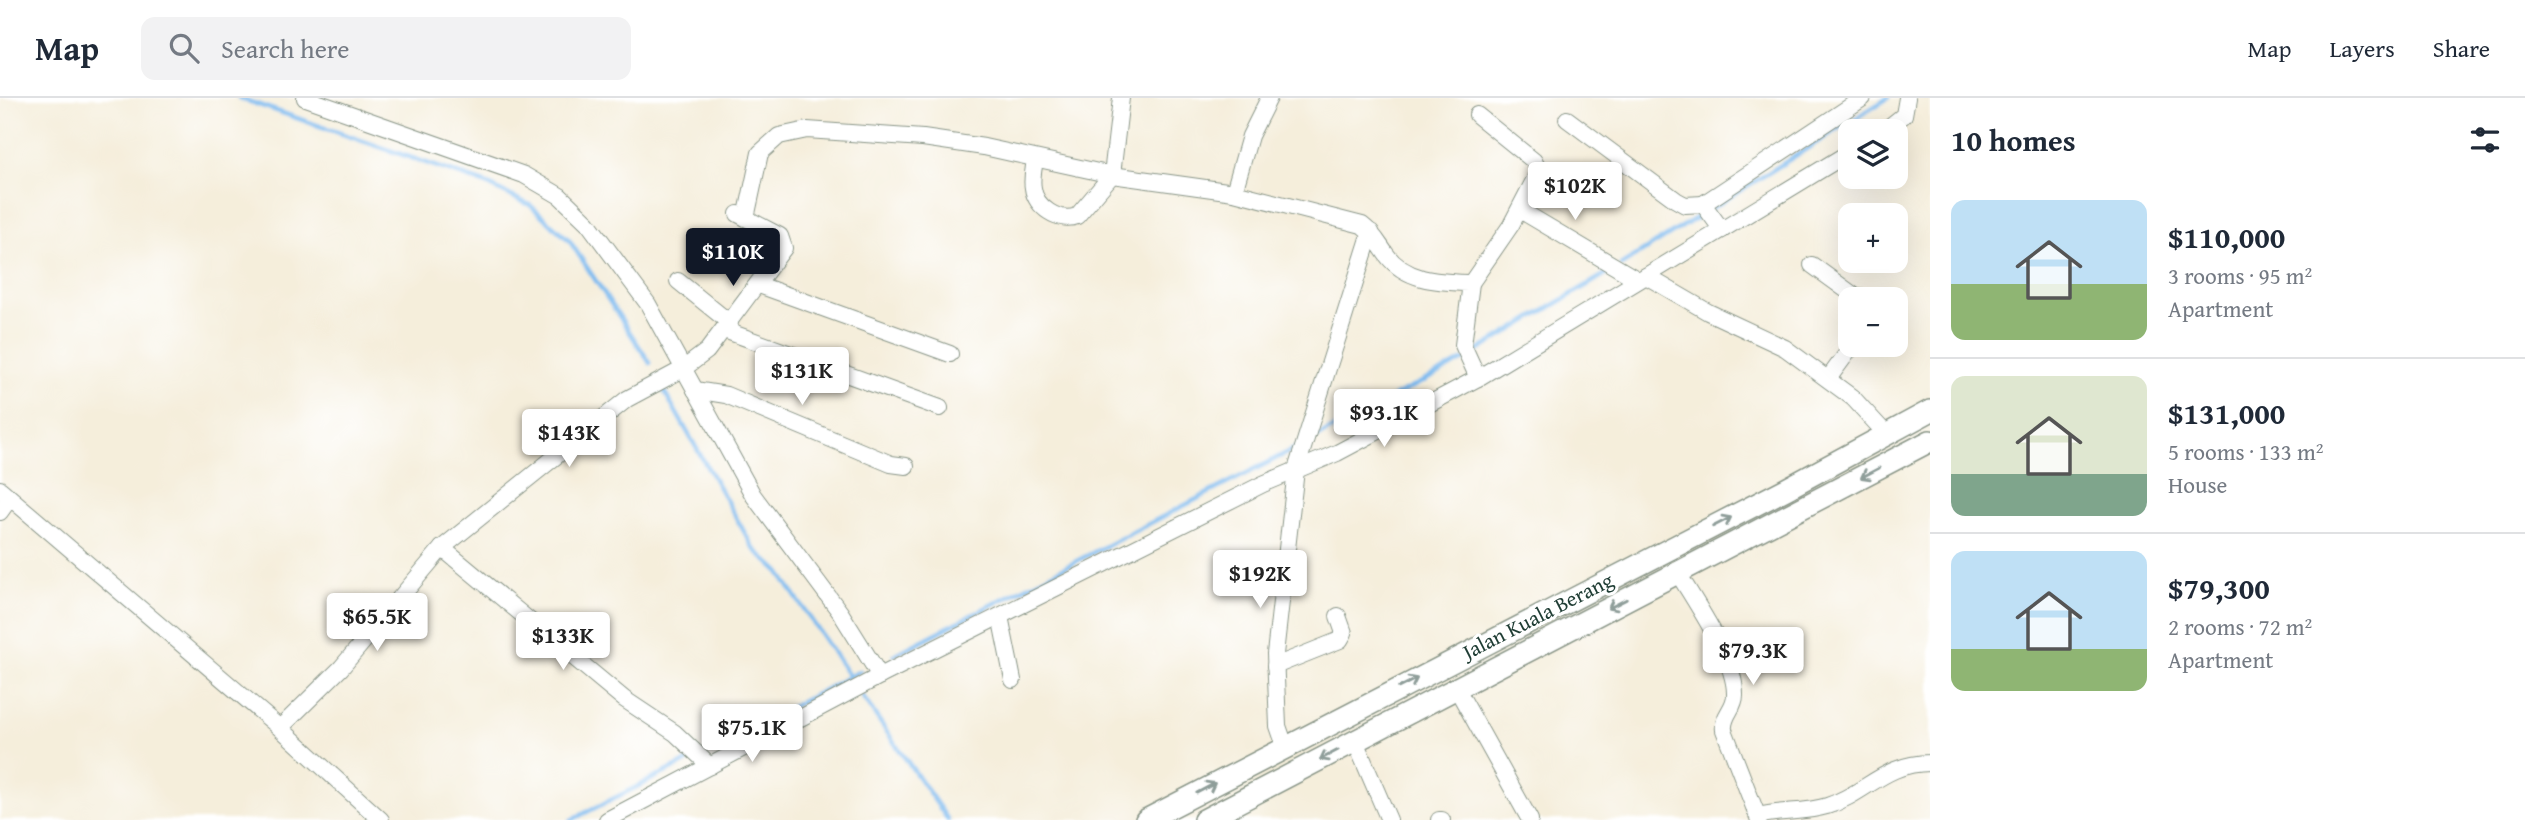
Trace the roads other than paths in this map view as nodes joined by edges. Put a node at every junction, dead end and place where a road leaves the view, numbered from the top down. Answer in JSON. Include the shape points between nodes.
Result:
{"nodes":[{"id":1,"x":305,"y":98,"type":"edge"},
{"id":2,"x":1121,"y":98,"type":"edge"},
{"id":3,"x":1269,"y":98,"type":"edge"},
{"id":4,"x":1863,"y":98,"type":"edge"},
{"id":5,"x":1907,"y":98,"type":"edge"},
{"id":6,"x":1477,"y":115,"type":"dead end"},
{"id":7,"x":1567,"y":119,"type":"dead end"},
{"id":8,"x":1899,"y":119,"type":"edge"},
{"id":9,"x":1035,"y":159,"type":"junction"},
{"id":10,"x":1838,"y":159,"type":"edge"},
{"id":11,"x":1112,"y":174,"type":"junction"},
{"id":12,"x":1234,"y":192,"type":"junction"},
{"id":13,"x":1705,"y":206,"type":"junction"},
{"id":14,"x":1520,"y":210,"type":"junction"},
{"id":15,"x":1720,"y":226,"type":"junction"},
{"id":16,"x":1371,"y":232,"type":"junction"},
{"id":17,"x":1812,"y":265,"type":"dead end"},
{"id":18,"x":1631,"y":274,"type":"junction"},
{"id":19,"x":678,"y":281,"type":"dead end"},
{"id":20,"x":1471,"y":284,"type":"junction"},
{"id":21,"x":759,"y":285,"type":"junction"},
{"id":22,"x":1842,"y":287,"type":"edge"},
{"id":23,"x":727,"y":327,"type":"junction"},
{"id":24,"x":950,"y":354,"type":"dead end"},
{"id":25,"x":1844,"y":357,"type":"edge"},
{"id":26,"x":683,"y":369,"type":"junction"},
{"id":27,"x":1476,"y":374,"type":"junction"},
{"id":28,"x":1828,"y":379,"type":"junction"},
{"id":29,"x":695,"y":390,"type":"junction"},
{"id":30,"x":940,"y":408,"type":"dead end"},
{"id":31,"x":1930,"y":411,"type":"edge"},
{"id":32,"x":1887,"y":435,"type":"junction"},
{"id":33,"x":1930,"y":441,"type":"edge"},
{"id":34,"x":1297,"y":465,"type":"junction"},
{"id":35,"x":906,"y":466,"type":"dead end"},
{"id":36,"x":5,"y":494,"type":"edge"},
{"id":37,"x":0,"y":512,"type":"edge"},
{"id":38,"x":442,"y":548,"type":"junction"},
{"id":39,"x":1661,"y":553,"type":"junction"},
{"id":40,"x":1701,"y":561,"type":"junction"},
{"id":41,"x":1678,"y":573,"type":"junction"},
{"id":42,"x":1000,"y":616,"type":"junction"},
{"id":43,"x":1338,"y":616,"type":"dead end"},
{"id":44,"x":1275,"y":666,"type":"junction"},
{"id":45,"x":880,"y":676,"type":"junction"},
{"id":46,"x":1013,"y":680,"type":"dead end"},
{"id":47,"x":1457,"y":689,"type":"junction"},
{"id":48,"x":280,"y":728,"type":"junction"},
{"id":49,"x":1355,"y":741,"type":"junction"},
{"id":50,"x":1285,"y":746,"type":"junction"},
{"id":51,"x":1930,"y":763,"type":"edge"},
{"id":52,"x":710,"y":766,"type":"junction"},
{"id":53,"x":1758,"y":818,"type":"edge"},
{"id":54,"x":381,"y":820,"type":"edge"},
{"id":55,"x":607,"y":820,"type":"edge"},
{"id":56,"x":1146,"y":820,"type":"edge"},
{"id":57,"x":1204,"y":820,"type":"edge"},
{"id":58,"x":1389,"y":820,"type":"edge"},
{"id":59,"x":1530,"y":820,"type":"edge"}],
"edges":[{"from":1,"to":26,"type":"street","via":[[524,175],[559,196],[599,236],[648,304]]},
{"from":2,"to":11,"type":"street"},
{"from":3,"to":12,"type":"street","via":[[1250,136]]},
{"from":4,"to":13,"type":"street"},
{"from":5,"to":8,"type":"street"},
{"from":6,"to":14,"type":"street","via":[[1538,167]]},
{"from":7,"to":13,"type":"street","via":[[1676,200]]},
{"from":9,"to":11,"type":"street"},
{"from":9,"to":11,"type":"street","via":[[1035,197],[1044,208],[1064,218],[1077,216]]},
{"from":9,"to":21,"type":"street","via":[[923,138],[807,130],[779,136],[760,152],[741,216],[784,241],[783,253]]},
{"from":10,"to":15,"type":"street"},
{"from":11,"to":12,"type":"street"},
{"from":12,"to":16,"type":"street","via":[[1350,221]]},
{"from":13,"to":15,"type":"street"},
{"from":14,"to":18,"type":"street"},
{"from":14,"to":20,"type":"street"},
{"from":15,"to":18,"type":"street"},
{"from":16,"to":20,"type":"street","via":[[1402,270],[1431,282]]},
{"from":16,"to":34,"type":"street"},
{"from":17,"to":22,"type":"street"},
{"from":18,"to":27,"type":"street"},
{"from":18,"to":28,"type":"street","via":[[1774,342]]},
{"from":19,"to":23,"type":"street"},
{"from":20,"to":27,"type":"street","via":[[1463,345]]},
{"from":21,"to":23,"type":"street"},
{"from":21,"to":24,"type":"street"},
{"from":23,"to":26,"type":"street","via":[[707,351]]},
{"from":23,"to":30,"type":"street"},
{"from":25,"to":28,"type":"street"},
{"from":26,"to":29,"type":"street"},
{"from":26,"to":38,"type":"street","via":[[627,399]]},
{"from":27,"to":34,"type":"street","via":[[1337,453]]},
{"from":28,"to":32,"type":"street"},
{"from":29,"to":35,"type":"street","via":[[726,395],[891,464]]},
{"from":29,"to":45,"type":"street","via":[[753,495],[840,612]]},
{"from":31,"to":32,"type":"highway","name":"Jalan Kuala Berang"},
{"from":39,"to":32,"type":"highway","name":"Jalan Kuala Berang","one_way":true},
{"from":33,"to":40,"type":"highway","name":"Jalan Kuala Berang","one_way":true},
{"from":34,"to":42,"type":"street"},
{"from":34,"to":44,"type":"street"},
{"from":36,"to":37,"type":"street"},
{"from":36,"to":48,"type":"street"},
{"from":38,"to":48,"type":"street","via":[[341,668]]},
{"from":38,"to":52,"type":"street","via":[[624,699],[675,733]]},
{"from":39,"to":40,"type":"highway","via":[[1688,550]]},
{"from":50,"to":39,"type":"highway","name":"Jalan Kuala Berang","one_way":true},
{"from":40,"to":41,"type":"highway","name":"Jalan Kuala Berang"},
{"from":41,"to":47,"type":"highway","name":"Jalan Kuala Berang","one_way":true},
{"from":41,"to":53,"type":"street","via":[[1731,674],[1735,696],[1724,718],[1724,730]]},
{"from":42,"to":45,"type":"street"},
{"from":42,"to":46,"type":"street"},
{"from":43,"to":44,"type":"street","via":[[1344,633],[1340,640]]},
{"from":44,"to":50,"type":"street","via":[[1278,726]]},
{"from":45,"to":52,"type":"street"},
{"from":47,"to":49,"type":"highway","name":"Jalan Kuala Berang"},
{"from":47,"to":59,"type":"street"},
{"from":48,"to":54,"type":"street"},
{"from":49,"to":57,"type":"highway","name":"Jalan Kuala Berang","one_way":true},
{"from":49,"to":58,"type":"street"},
{"from":56,"to":50,"type":"highway","name":"Jalan Kuala Berang","one_way":true},
{"from":51,"to":53,"type":"street","via":[[1883,773],[1826,806],[1782,810]]},
{"from":52,"to":55,"type":"street"}]}
